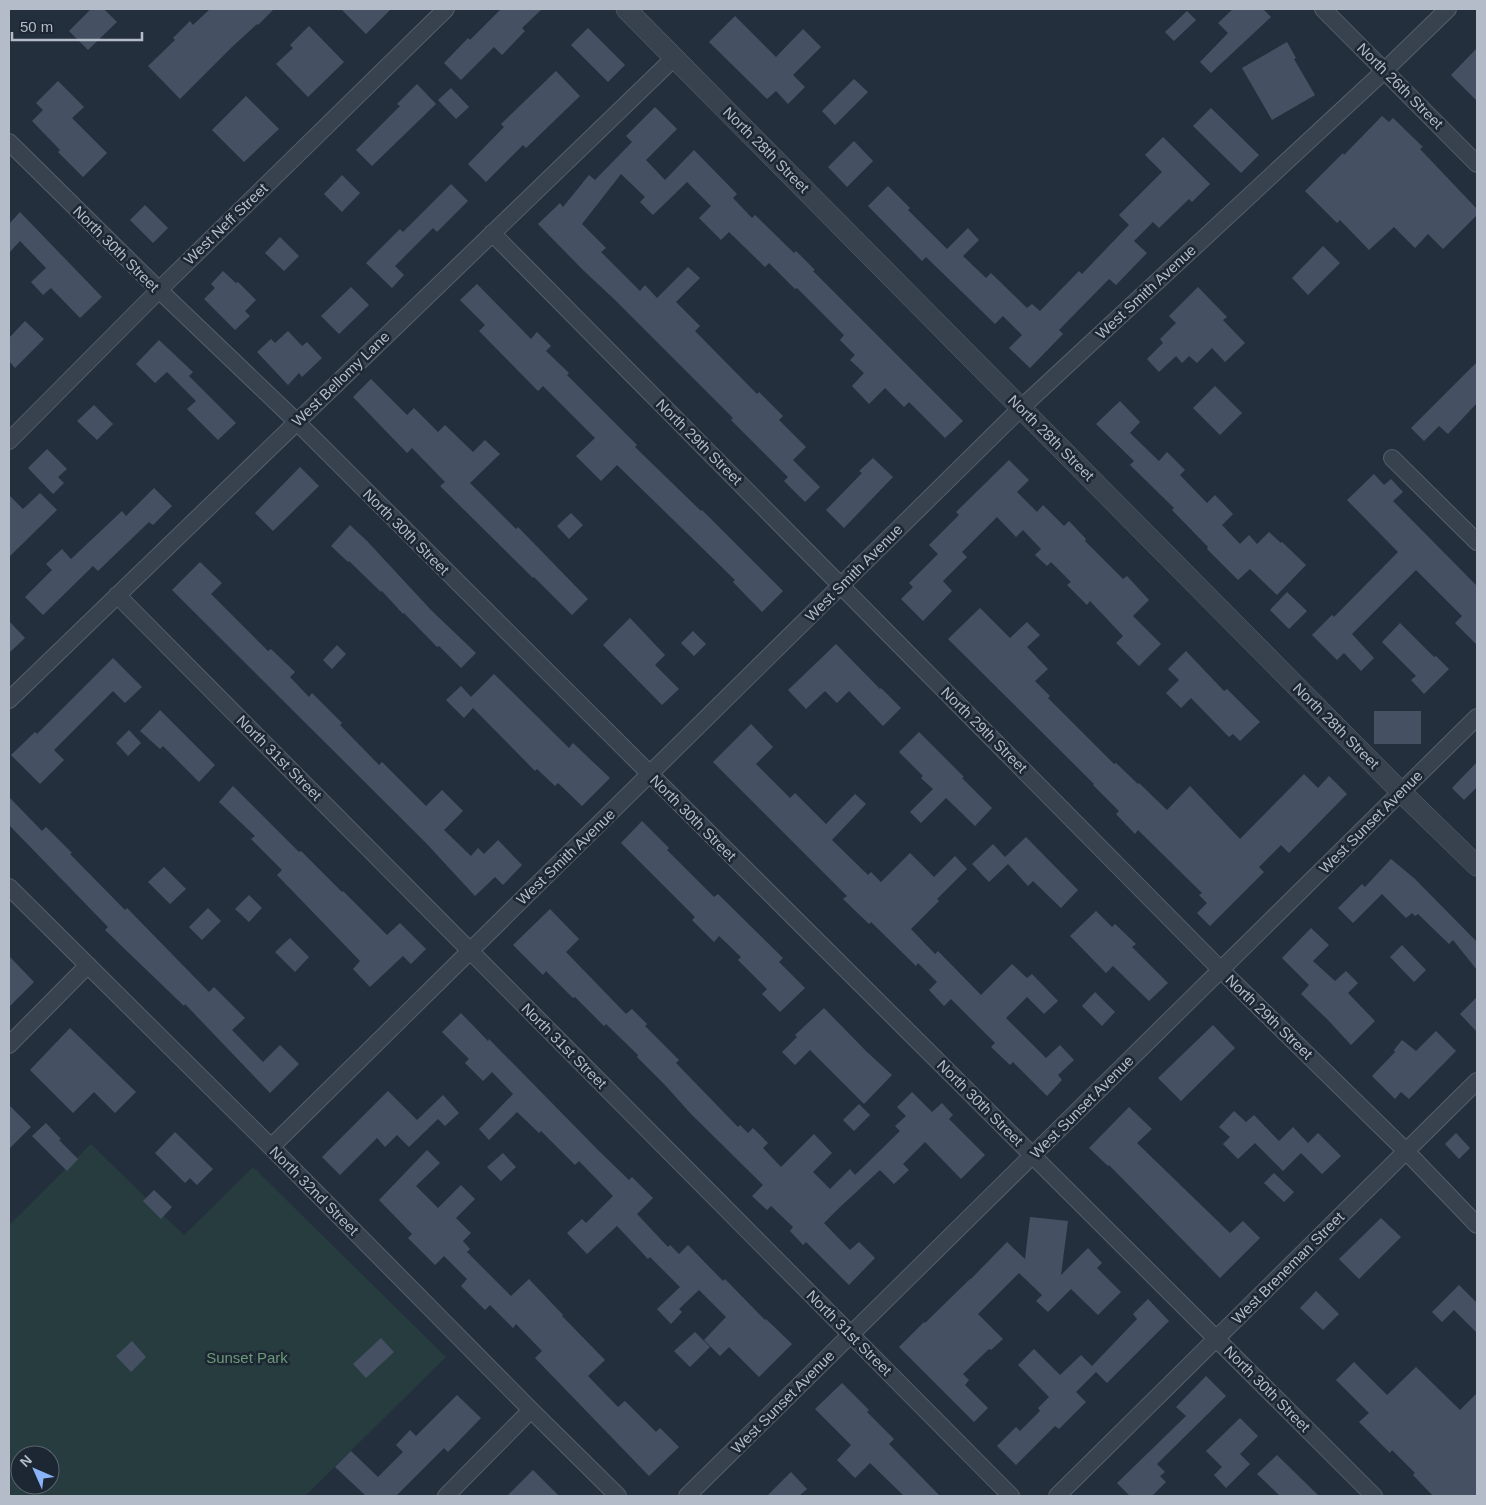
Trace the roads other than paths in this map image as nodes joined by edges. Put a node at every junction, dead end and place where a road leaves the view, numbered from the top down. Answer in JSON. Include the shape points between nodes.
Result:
{"nodes":[{"id":1,"x":446,"y":9,"type":"edge"},
{"id":2,"x":626,"y":9,"type":"edge"},
{"id":3,"x":1323,"y":9,"type":"edge"},
{"id":4,"x":1448,"y":9,"type":"edge"},
{"id":5,"x":674,"y":58,"type":"junction"},
{"id":6,"x":1384,"y":71,"type":"junction"},
{"id":7,"x":9,"y":142,"type":"edge"},
{"id":8,"x":1477,"y":164,"type":"edge"},
{"id":9,"x":492,"y":234,"type":"junction"},
{"id":10,"x":159,"y":290,"type":"junction"},
{"id":11,"x":1021,"y":408,"type":"junction"},
{"id":12,"x":297,"y":422,"type":"junction"},
{"id":13,"x":9,"y":441,"type":"edge"},
{"id":14,"x":1392,"y":458,"type":"dead end"},
{"id":15,"x":1477,"y":542,"type":"edge"},
{"id":16,"x":841,"y":586,"type":"junction"},
{"id":17,"x":117,"y":595,"type":"junction"},
{"id":18,"x":9,"y":700,"type":"edge"},
{"id":19,"x":1477,"y":717,"type":"edge"},
{"id":20,"x":650,"y":774,"type":"junction"},
{"id":21,"x":1401,"y":792,"type":"junction"},
{"id":22,"x":1477,"y":866,"type":"edge"},
{"id":23,"x":9,"y":887,"type":"edge"},
{"id":24,"x":470,"y":951,"type":"junction"},
{"id":25,"x":88,"y":966,"type":"junction"},
{"id":26,"x":1221,"y":970,"type":"junction"},
{"id":27,"x":9,"y":1044,"type":"edge"},
{"id":28,"x":1477,"y":1081,"type":"edge"},
{"id":29,"x":271,"y":1147,"type":"junction"},
{"id":30,"x":1406,"y":1151,"type":"junction"},
{"id":31,"x":1032,"y":1156,"type":"junction"},
{"id":32,"x":1477,"y":1225,"type":"edge"},
{"id":33,"x":851,"y":1335,"type":"junction"},
{"id":34,"x":1216,"y":1339,"type":"junction"},
{"id":35,"x":530,"y":1410,"type":"junction"},
{"id":36,"x":446,"y":1496,"type":"edge"},
{"id":37,"x":618,"y":1496,"type":"edge"},
{"id":38,"x":687,"y":1496,"type":"edge"},
{"id":39,"x":1011,"y":1496,"type":"edge"},
{"id":40,"x":1057,"y":1496,"type":"edge"},
{"id":41,"x":1374,"y":1496,"type":"edge"}],
"edges":[{"from":1,"to":10,"type":"street","name":"West Neff Street"},
{"from":2,"to":5,"type":"street","name":"North 28th Street"},
{"from":3,"to":6,"type":"street","name":"North 26th Street"},
{"from":4,"to":6,"type":"street","name":"West Smith Avenue"},
{"from":5,"to":9,"type":"street","name":"West Bellomy Lane"},
{"from":5,"to":11,"type":"street","name":"North 28th Street"},
{"from":6,"to":8,"type":"street","name":"North 26th Street"},
{"from":6,"to":11,"type":"street","name":"West Smith Avenue"},
{"from":7,"to":10,"type":"street","name":"North 30th Street"},
{"from":9,"to":12,"type":"street","name":"West Bellomy Lane"},
{"from":9,"to":16,"type":"street","name":"North 29th Street"},
{"from":10,"to":12,"type":"street","name":"North 30th Street"},
{"from":10,"to":13,"type":"street","name":"West Neff Street"},
{"from":11,"to":16,"type":"street","name":"West Smith Avenue"},
{"from":11,"to":21,"type":"street","name":"North 28th Street"},
{"from":12,"to":17,"type":"street","name":"West Bellomy Lane"},
{"from":12,"to":20,"type":"street","name":"North 30th Street"},
{"from":14,"to":15,"type":"street"},
{"from":16,"to":20,"type":"street","name":"West Smith Avenue"},
{"from":16,"to":26,"type":"street","name":"North 29th Street"},
{"from":17,"to":18,"type":"street","name":"West Bellomy Lane"},
{"from":17,"to":24,"type":"street","name":"North 31st Street"},
{"from":19,"to":21,"type":"street","name":"West Sunset Avenue"},
{"from":20,"to":24,"type":"street","name":"West Smith Avenue"},
{"from":20,"to":31,"type":"street","name":"North 30th Street"},
{"from":21,"to":22,"type":"street","name":"North 28th Street"},
{"from":21,"to":26,"type":"street","name":"West Sunset Avenue"},
{"from":23,"to":25,"type":"street","name":"North 32nd Street"},
{"from":24,"to":29,"type":"street","name":"West Smith Avenue"},
{"from":24,"to":33,"type":"street","name":"North 31st Street"},
{"from":25,"to":27,"type":"street"},
{"from":25,"to":29,"type":"street","name":"North 32nd Street"},
{"from":26,"to":30,"type":"street","name":"North 29th Street"},
{"from":26,"to":31,"type":"street","name":"West Sunset Avenue"},
{"from":28,"to":30,"type":"street","name":"West Breneman Street"},
{"from":29,"to":35,"type":"street","name":"North 32nd Street"},
{"from":30,"to":32,"type":"street","name":"North 29th Street"},
{"from":30,"to":34,"type":"street","name":"West Breneman Street"},
{"from":31,"to":33,"type":"street","name":"West Sunset Avenue"},
{"from":31,"to":34,"type":"street","name":"North 30th Street"},
{"from":33,"to":38,"type":"street","name":"West Sunset Avenue"},
{"from":33,"to":39,"type":"street","name":"North 31st Street"},
{"from":34,"to":40,"type":"street","name":"West Breneman Street"},
{"from":34,"to":41,"type":"street","name":"North 30th Street"},
{"from":35,"to":36,"type":"street"},
{"from":35,"to":37,"type":"street","name":"North 32nd Street"}]}
